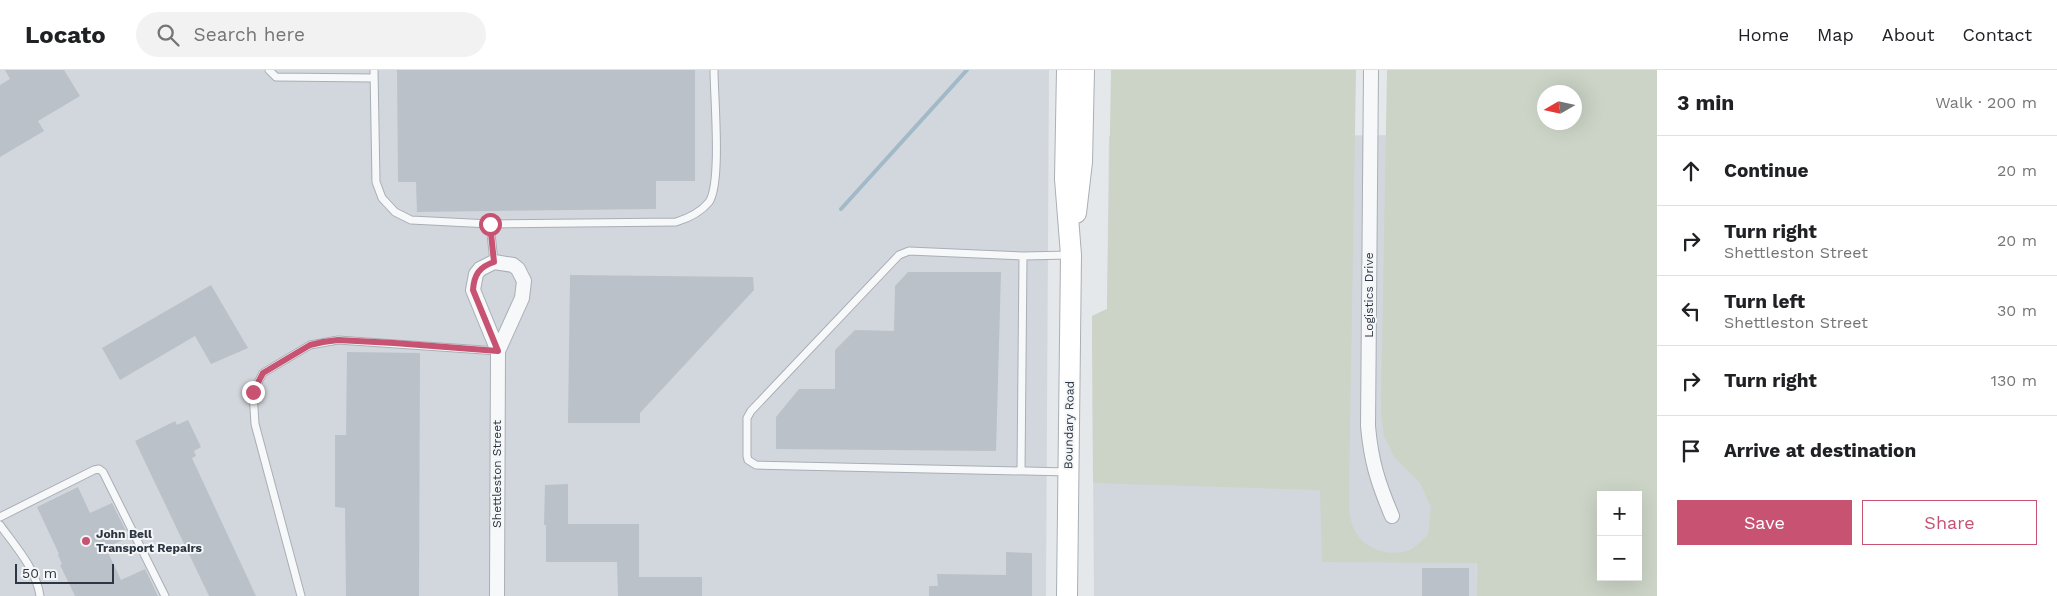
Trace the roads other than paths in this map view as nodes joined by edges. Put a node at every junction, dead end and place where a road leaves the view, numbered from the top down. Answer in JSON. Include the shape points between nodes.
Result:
{"nodes":[{"id":1,"x":269,"y":70,"type":"edge"},
{"id":2,"x":714,"y":70,"type":"edge"},
{"id":3,"x":1067,"y":70,"type":"edge"},
{"id":4,"x":1084,"y":70,"type":"edge"},
{"id":5,"x":1371,"y":70,"type":"edge"},
{"id":6,"x":373,"y":73,"type":"edge"},
{"id":7,"x":490,"y":224,"type":"junction"},
{"id":8,"x":1071,"y":255,"type":"junction"},
{"id":9,"x":1023,"y":256,"type":"junction"},
{"id":10,"x":494,"y":262,"type":"junction"},
{"id":11,"x":498,"y":351,"type":"junction"},
{"id":12,"x":1021,"y":470,"type":"junction"},
{"id":13,"x":1069,"y":472,"type":"junction"},
{"id":14,"x":1392,"y":516,"type":"dead end"},
{"id":15,"x":0,"y":517,"type":"edge"},
{"id":16,"x":0,"y":525,"type":"edge"},
{"id":17,"x":40,"y":596,"type":"edge"},
{"id":18,"x":165,"y":596,"type":"edge"},
{"id":19,"x":301,"y":596,"type":"edge"},
{"id":20,"x":497,"y":596,"type":"edge"},
{"id":21,"x":1067,"y":596,"type":"edge"}],
"edges":[{"from":1,"to":6,"type":"lane","via":[[276,77]]},
{"from":2,"to":7,"type":"lane","via":[[716,179],[710,201],[694,216],[676,222]]},
{"from":3,"to":8,"type":"main road","name":"Boundary Road","via":[[1065,179]]},
{"from":4,"to":8,"type":"main road","name":"Boundary Road","via":[[1082,162]]},
{"from":5,"to":14,"type":"street","name":"Logistics Drive","via":[[1368,426],[1376,478]]},
{"from":6,"to":7,"type":"lane","via":[[376,182],[382,198],[394,212],[411,220]]},
{"from":7,"to":10,"type":"lane"},
{"from":8,"to":9,"type":"lane"},
{"from":8,"to":13,"type":"main road","name":"Boundary Road"},
{"from":9,"to":12,"type":"lane"},
{"from":9,"to":12,"type":"lane","via":[[910,251],[899,255],[751,411],[746,422],[747,456],[756,465]]},
{"from":10,"to":11,"type":"street","name":"Shettleston Street","via":[[480,269],[473,290]]},
{"from":10,"to":11,"type":"street","name":"Shettleston Street","via":[[513,265],[524,281],[522,298]]},
{"from":11,"to":19,"type":"lane","via":[[338,340],[310,345],[263,373],[253,392],[255,424]]},
{"from":11,"to":20,"type":"street","name":"Shettleston Street"},
{"from":12,"to":13,"type":"lane"},
{"from":13,"to":21,"type":"main road","name":"Boundary Road"},
{"from":15,"to":18,"type":"lane","via":[[99,469]]},
{"from":16,"to":17,"type":"lane","via":[[28,564],[38,583]]}]}
